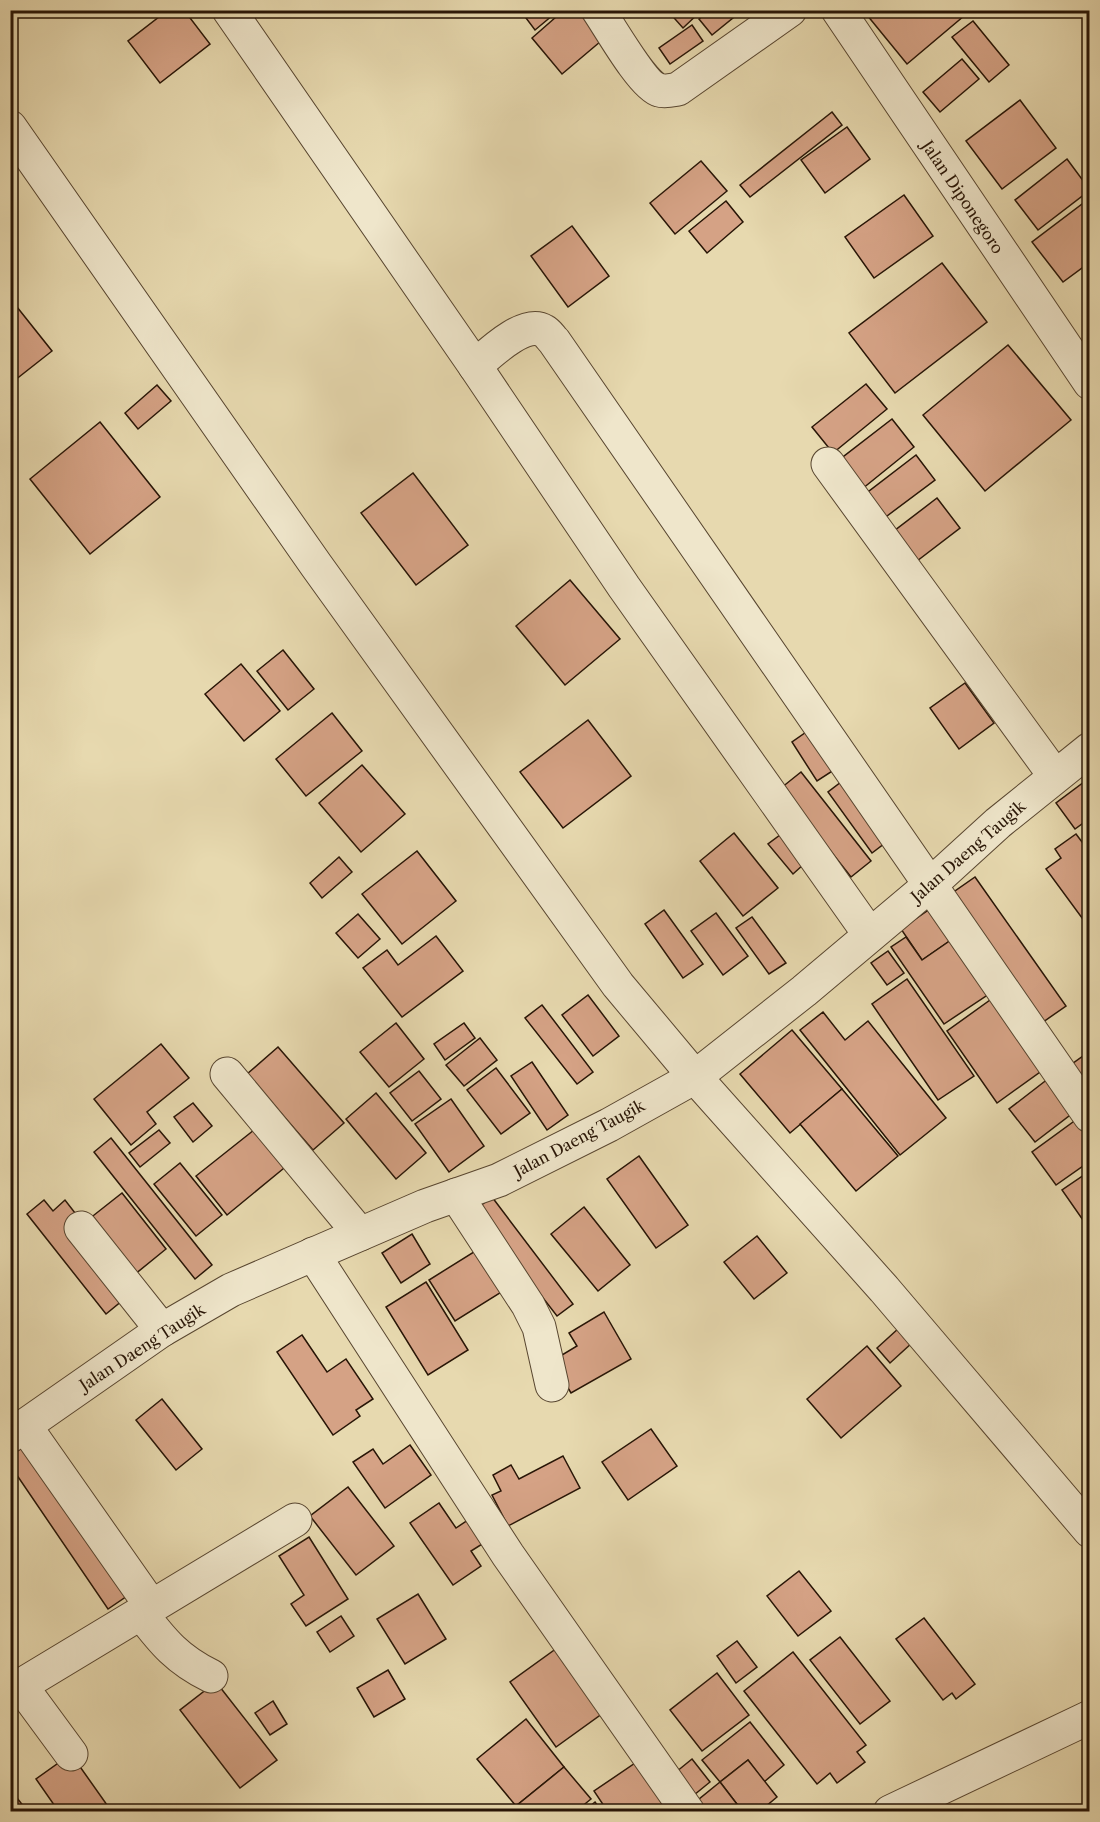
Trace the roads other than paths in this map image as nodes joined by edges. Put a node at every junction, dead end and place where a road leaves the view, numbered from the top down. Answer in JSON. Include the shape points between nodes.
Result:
{"nodes":[{"id":1,"x":229,"y":10,"type":"edge"},
{"id":2,"x":598,"y":10,"type":"edge"},
{"id":3,"x":790,"y":10,"type":"edge"},
{"id":4,"x":838,"y":10,"type":"edge"},
{"id":5,"x":10,"y":127,"type":"edge"},
{"id":6,"x":475,"y":366,"type":"junction"},
{"id":7,"x":1089,"y":383,"type":"edge"},
{"id":8,"x":828,"y":464,"type":"dead end"},
{"id":9,"x":1089,"y":749,"type":"edge"},
{"id":10,"x":1055,"y":776,"type":"junction"},
{"id":11,"x":930,"y":885,"type":"junction"},
{"id":12,"x":870,"y":935,"type":"junction"},
{"id":13,"x":227,"y":1074,"type":"dead end"},
{"id":14,"x":695,"y":1077,"type":"junction"},
{"id":15,"x":1089,"y":1116,"type":"edge"},
{"id":16,"x":456,"y":1195,"type":"junction"},
{"id":17,"x":81,"y":1228,"type":"dead end"},
{"id":18,"x":360,"y":1234,"type":"junction"},
{"id":19,"x":313,"y":1254,"type":"junction"},
{"id":20,"x":162,"y":1330,"type":"junction"},
{"id":21,"x":552,"y":1385,"type":"dead end"},
{"id":22,"x":18,"y":1431,"type":"edge"},
{"id":23,"x":295,"y":1520,"type":"dead end"},
{"id":24,"x":1089,"y":1531,"type":"edge"},
{"id":25,"x":146,"y":1610,"type":"junction"},
{"id":26,"x":211,"y":1676,"type":"dead end"},
{"id":27,"x":16,"y":1689,"type":"edge"},
{"id":28,"x":1089,"y":1717,"type":"edge"},
{"id":29,"x":71,"y":1754,"type":"dead end"},
{"id":30,"x":688,"y":1812,"type":"edge"},
{"id":31,"x":890,"y":1812,"type":"edge"}],
"edges":[{"from":1,"to":6,"type":"street"},
{"from":2,"to":3,"type":"street","via":[[644,77],[662,91],[678,89]]},
{"from":4,"to":7,"type":"street","name":"Jalan Diponegoro"},
{"from":5,"to":14,"type":"street","via":[[618,985]]},
{"from":6,"to":11,"type":"street","via":[[504,342],[532,328],[544,330],[554,341]]},
{"from":6,"to":12,"type":"street","via":[[624,587]]},
{"from":8,"to":10,"type":"street"},
{"from":9,"to":10,"type":"street","name":"Jalan Daeng Taugik"},
{"from":10,"to":11,"type":"street","name":"Jalan Daeng Taugik"},
{"from":11,"to":12,"type":"street","name":"Jalan Daeng Taugik"},
{"from":11,"to":15,"type":"street"},
{"from":12,"to":14,"type":"street","name":"Jalan Daeng Taugik"},
{"from":13,"to":18,"type":"street"},
{"from":14,"to":16,"type":"street","name":"Jalan Daeng Taugik","via":[[509,1175]]},
{"from":14,"to":24,"type":"street","via":[[885,1290]]},
{"from":16,"to":18,"type":"street","name":"Jalan Daeng Taugik"},
{"from":16,"to":21,"type":"street","via":[[528,1305],[539,1327]]},
{"from":17,"to":20,"type":"street"},
{"from":18,"to":19,"type":"street","name":"Jalan Daeng Taugik"},
{"from":19,"to":20,"type":"street","name":"Jalan Daeng Taugik","via":[[231,1290]]},
{"from":19,"to":30,"type":"street","via":[[508,1555]]},
{"from":20,"to":22,"type":"street","name":"Jalan Daeng Taugik"},
{"from":22,"to":25,"type":"street"},
{"from":23,"to":25,"type":"street"},
{"from":25,"to":26,"type":"street","via":[[166,1646],[187,1665]]},
{"from":25,"to":27,"type":"street"},
{"from":27,"to":29,"type":"street"},
{"from":28,"to":31,"type":"street"}]}
